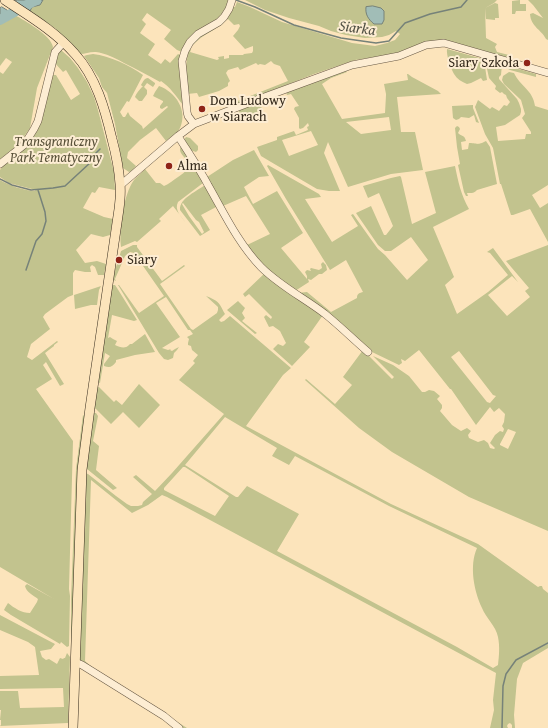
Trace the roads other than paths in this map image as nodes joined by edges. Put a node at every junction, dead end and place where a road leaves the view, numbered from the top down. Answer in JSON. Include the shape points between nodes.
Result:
{"nodes":[{"id":1,"x":5,"y":0,"type":"edge"},
{"id":2,"x":232,"y":0,"type":"edge"},
{"id":3,"x":64,"y":42,"type":"junction"},
{"id":4,"x":548,"y":73,"type":"edge"},
{"id":5,"x":194,"y":124,"type":"junction"},
{"id":6,"x":178,"y":136,"type":"junction"},
{"id":7,"x":0,"y":164,"type":"edge"},
{"id":8,"x":120,"y":184,"type":"junction"},
{"id":9,"x":368,"y":352,"type":"dead end"},
{"id":10,"x":75,"y":662,"type":"junction"},
{"id":11,"x":73,"y":728,"type":"edge"},
{"id":12,"x":179,"y":728,"type":"edge"}],
"edges":[{"from":1,"to":3,"type":"main road"},
{"from":2,"to":5,"type":"street","via":[[224,17],[198,34],[185,51],[182,61],[187,112]]},
{"from":3,"to":7,"type":"street","via":[[55,52],[38,122],[24,145]]},
{"from":3,"to":8,"type":"main road","via":[[84,65],[98,93],[116,154]]},
{"from":4,"to":5,"type":"street","via":[[444,42],[426,44],[399,56],[352,65]]},
{"from":5,"to":6,"type":"street"},
{"from":6,"to":8,"type":"street"},
{"from":6,"to":9,"type":"street","via":[[236,234],[262,268],[325,314]]},
{"from":8,"to":10,"type":"main road","via":[[119,209],[82,470]]},
{"from":10,"to":11,"type":"main road"},
{"from":10,"to":12,"type":"street","via":[[164,716]]}]}
